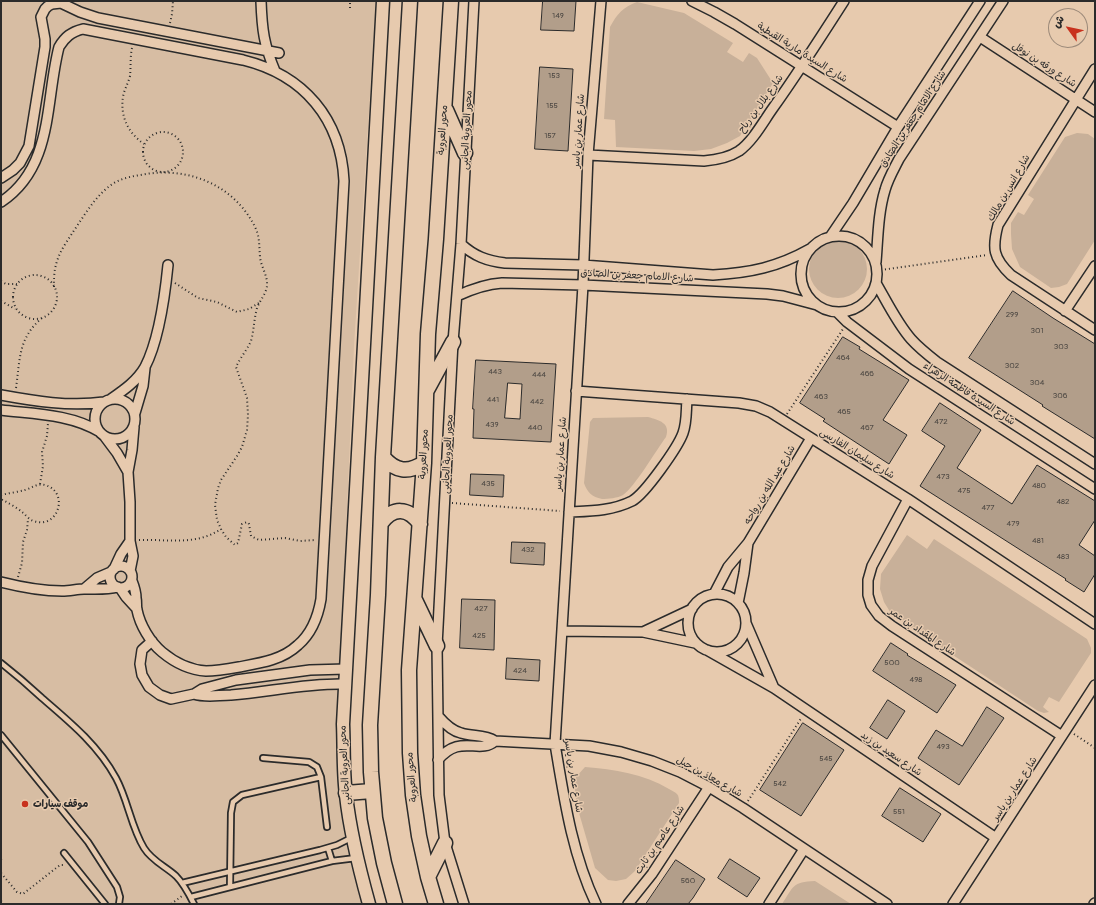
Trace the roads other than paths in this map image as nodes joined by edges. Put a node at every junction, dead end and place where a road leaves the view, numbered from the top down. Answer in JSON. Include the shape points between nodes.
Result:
{"nodes":[{"id":1,"x":261,"y":1,"type":"edge"},
{"id":2,"x":383,"y":1,"type":"edge"},
{"id":3,"x":410,"y":1,"type":"edge"},
{"id":4,"x":474,"y":1,"type":"edge"},
{"id":5,"x":601,"y":1,"type":"edge"},
{"id":6,"x":692,"y":1,"type":"edge"},
{"id":7,"x":844,"y":1,"type":"edge"},
{"id":8,"x":980,"y":1,"type":"edge"},
{"id":9,"x":1003,"y":1,"type":"edge"},
{"id":10,"x":452,"y":3,"type":"edge"},
{"id":11,"x":50,"y":4,"type":"edge"},
{"id":12,"x":71,"y":5,"type":"edge"},
{"id":13,"x":980,"y":37,"type":"junction"},
{"id":14,"x":266,"y":49,"type":"junction"},
{"id":15,"x":280,"y":53,"type":"dead end"},
{"id":16,"x":802,"y":66,"type":"junction"},
{"id":17,"x":1095,"y":69,"type":"edge"},
{"id":18,"x":275,"y":71,"type":"junction"},
{"id":19,"x":1075,"y":99,"type":"junction"},
{"id":20,"x":444,"y":107,"type":"junction"},
{"id":21,"x":1095,"y":112,"type":"edge"},
{"id":22,"x":898,"y":127,"type":"junction"},
{"id":23,"x":465,"y":153,"type":"junction"},
{"id":24,"x":588,"y":155,"type":"junction"},
{"id":25,"x":1,"y":178,"type":"edge"},
{"id":26,"x":1,"y":202,"type":"edge"},
{"id":27,"x":830,"y":237,"type":"junction"},
{"id":28,"x":461,"y":244,"type":"junction"},
{"id":29,"x":810,"y":249,"type":"junction"},
{"id":30,"x":168,"y":265,"type":"dead end"},
{"id":31,"x":583,"y":265,"type":"junction"},
{"id":32,"x":877,"y":266,"type":"junction"},
{"id":33,"x":1095,"y":266,"type":"edge"},
{"id":34,"x":876,"y":283,"type":"junction"},
{"id":35,"x":583,"y":285,"type":"junction"},
{"id":36,"x":457,"y":296,"type":"junction"},
{"id":37,"x":817,"y":305,"type":"junction"},
{"id":38,"x":1065,"y":311,"type":"junction"},
{"id":39,"x":837,"y":312,"type":"junction"},
{"id":40,"x":1095,"y":330,"type":"edge"},
{"id":41,"x":453,"y":342,"type":"junction"},
{"id":42,"x":145,"y":367,"type":"junction"},
{"id":43,"x":576,"y":391,"type":"junction"},
{"id":44,"x":426,"y":392,"type":"junction"},
{"id":45,"x":1,"y":395,"type":"edge"},
{"id":46,"x":108,"y":400,"type":"junction"},
{"id":47,"x":687,"y":400,"type":"junction"},
{"id":48,"x":1,"y":410,"type":"edge"},
{"id":49,"x":135,"y":413,"type":"junction"},
{"id":50,"x":134,"y":427,"type":"junction"},
{"id":51,"x":102,"y":434,"type":"junction"},
{"id":52,"x":811,"y":438,"type":"junction"},
{"id":53,"x":383,"y":457,"type":"junction"},
{"id":54,"x":424,"y":463,"type":"junction"},
{"id":55,"x":1095,"y":464,"type":"edge"},
{"id":56,"x":128,"y":472,"type":"junction"},
{"id":57,"x":1095,"y":489,"type":"edge"},
{"id":58,"x":908,"y":499,"type":"junction"},
{"id":59,"x":569,"y":512,"type":"junction"},
{"id":60,"x":381,"y":523,"type":"junction"},
{"id":61,"x":420,"y":524,"type":"junction"},
{"id":62,"x":130,"y":541,"type":"junction"},
{"id":63,"x":748,"y":542,"type":"junction"},
{"id":64,"x":113,"y":570,"type":"junction"},
{"id":65,"x":130,"y":571,"type":"junction"},
{"id":66,"x":132,"y":581,"type":"junction"},
{"id":67,"x":1,"y":582,"type":"edge"},
{"id":68,"x":119,"y":587,"type":"junction"},
{"id":69,"x":84,"y":589,"type":"junction"},
{"id":70,"x":714,"y":594,"type":"junction"},
{"id":71,"x":414,"y":599,"type":"junction"},
{"id":72,"x":738,"y":603,"type":"junction"},
{"id":73,"x":137,"y":609,"type":"junction"},
{"id":74,"x":692,"y":609,"type":"junction"},
{"id":75,"x":746,"y":623,"type":"junction"},
{"id":76,"x":1095,"y":624,"type":"edge"},
{"id":77,"x":562,"y":631,"type":"junction"},
{"id":78,"x":643,"y":632,"type":"junction"},
{"id":79,"x":152,"y":640,"type":"junction"},
{"id":80,"x":695,"y":643,"type":"junction"},
{"id":81,"x":437,"y":646,"type":"junction"},
{"id":82,"x":707,"y":650,"type":"junction"},
{"id":83,"x":1,"y":663,"type":"edge"},
{"id":84,"x":346,"y":669,"type":"junction"},
{"id":85,"x":321,"y":670,"type":"junction"},
{"id":86,"x":345,"y":684,"type":"junction"},
{"id":87,"x":306,"y":685,"type":"junction"},
{"id":88,"x":1095,"y":685,"type":"edge"},
{"id":89,"x":774,"y":688,"type":"junction"},
{"id":90,"x":194,"y":694,"type":"junction"},
{"id":91,"x":438,"y":716,"type":"junction"},
{"id":92,"x":1064,"y":733,"type":"junction"},
{"id":93,"x":1,"y":735,"type":"edge"},
{"id":94,"x":495,"y":741,"type":"junction"},
{"id":95,"x":555,"y":744,"type":"junction"},
{"id":96,"x":263,"y":758,"type":"dead end"},
{"id":97,"x":438,"y":760,"type":"junction"},
{"id":98,"x":321,"y":777,"type":"junction"},
{"id":99,"x":709,"y":787,"type":"junction"},
{"id":100,"x":372,"y":791,"type":"junction"},
{"id":101,"x":346,"y":793,"type":"junction"},
{"id":102,"x":328,"y":827,"type":"dead end"},
{"id":103,"x":352,"y":837,"type":"junction"},
{"id":104,"x":996,"y":838,"type":"junction"},
{"id":105,"x":445,"y":843,"type":"junction"},
{"id":106,"x":328,"y":848,"type":"junction"},
{"id":107,"x":804,"y":849,"type":"junction"},
{"id":108,"x":64,"y":853,"type":"dead end"},
{"id":109,"x":357,"y":858,"type":"junction"},
{"id":110,"x":332,"y":861,"type":"junction"},
{"id":111,"x":230,"y":871,"type":"junction"},
{"id":112,"x":428,"y":877,"type":"junction"},
{"id":113,"x":182,"y":882,"type":"junction"},
{"id":114,"x":230,"y":887,"type":"junction"},
{"id":115,"x":191,"y":897,"type":"junction"},
{"id":116,"x":105,"y":904,"type":"edge"},
{"id":117,"x":119,"y":904,"type":"edge"},
{"id":118,"x":194,"y":904,"type":"edge"},
{"id":119,"x":369,"y":904,"type":"edge"},
{"id":120,"x":395,"y":904,"type":"edge"},
{"id":121,"x":436,"y":904,"type":"edge"},
{"id":122,"x":464,"y":904,"type":"edge"},
{"id":123,"x":596,"y":904,"type":"edge"},
{"id":124,"x":628,"y":904,"type":"edge"},
{"id":125,"x":769,"y":904,"type":"edge"},
{"id":126,"x":887,"y":904,"type":"edge"},
{"id":127,"x":953,"y":904,"type":"edge"}],
"edges":[{"from":1,"to":14,"type":"street"},
{"from":2,"to":84,"type":"street","name":"محور العروبة الجانبى"},
{"from":3,"to":53,"type":"main road"},
{"from":4,"to":23,"type":"street","name":"محور العروبة الجانبى"},
{"from":5,"to":24,"type":"street","name":"شارع عمار بن ياسر"},
{"from":6,"to":16,"type":"street","name":"شارع السيدة مارية القبطية","via":[[735,24]]},
{"from":7,"to":16,"type":"street","name":"شارع بلال بن رباح"},
{"from":8,"to":22,"type":"street","name":"شارع الامام جعفر بن الصادق"},
{"from":9,"to":13,"type":"street","name":"شارع الامام جعفر بن الصادق"},
{"from":10,"to":20,"type":"main road","name":"محور العروبة"},
{"from":11,"to":12,"type":"street"},
{"from":11,"to":25,"type":"street","via":[[41,17],[45,47],[29,146],[20,162]]},
{"from":12,"to":14,"type":"street","via":[[98,18]]},
{"from":13,"to":19,"type":"street","name":"شارع ورقه بن نوفل"},
{"from":13,"to":32,"type":"street","name":"شارع الامام جعفر بن الصادق","via":[[890,176],[880,213]]},
{"from":14,"to":15,"type":"street"},
{"from":14,"to":18,"type":"street"},
{"from":16,"to":22,"type":"street","name":"شارع السيدة مارية القبطية"},
{"from":16,"to":24,"type":"street","name":"شارع بلال بن رباح","via":[[747,143],[727,157],[704,161]]},
{"from":17,"to":19,"type":"street","name":"شارع انس بن مالك"},
{"from":18,"to":26,"type":"street","via":[[243,60],[83,29],[75,31],[58,47],[45,136],[34,164],[16,190]]},
{"from":18,"to":79,"type":"street","via":[[302,89],[320,108],[333,130],[344,168],[321,600],[316,619],[306,637],[287,654],[263,663],[206,671],[170,659]]},
{"from":19,"to":21,"type":"street","name":"شارع ورقه بن نوفل"},
{"from":19,"to":38,"type":"street","name":"شارع انس بن مالك","via":[[998,225],[994,241],[995,253],[1011,275]]},
{"from":20,"to":23,"type":"main road"},
{"from":20,"to":44,"type":"main road","name":"محور العروبة"},
{"from":22,"to":27,"type":"street","name":"شارع الامام جعفر بن الصادق"},
{"from":23,"to":28,"type":"street","name":"محور العروبة الجانبى"},
{"from":24,"to":31,"type":"street","name":"شارع عمار بن ياسر"},
{"from":27,"to":29,"type":"street","via":[[819,241]]},
{"from":27,"to":32,"type":"street","via":[[841,235],[863,243],[871,252]]},
{"from":28,"to":31,"type":"street","name":"شارع الامام جعفر بن الصادق","via":[[480,258],[492,262]]},
{"from":28,"to":36,"type":"street","name":"محور العروبة الجانبى"},
{"from":29,"to":31,"type":"street","name":"شارع الامام جعفر بن الصادق","via":[[791,260],[733,274],[713,275]]},
{"from":29,"to":37,"type":"street","via":[[804,258],[801,279],[807,293]]},
{"from":30,"to":42,"type":"street","via":[[159,321]]},
{"from":31,"to":35,"type":"street","name":"شارع عمار بن ياسر"},
{"from":32,"to":34,"type":"street"},
{"from":33,"to":38,"type":"street"},
{"from":34,"to":39,"type":"street","via":[[873,292],[862,305]]},
{"from":34,"to":55,"type":"street","name":"شارع السيدة فاطمة الزهراء","via":[[899,322],[921,349],[937,362]]},
{"from":35,"to":36,"type":"street","name":"شارع الامام جعفر بن الصادق","via":[[489,284]]},
{"from":35,"to":37,"type":"street","name":"شارع الامام جعفر بن الصادق","via":[[767,294]]},
{"from":35,"to":43,"type":"street","name":"شارع عمار بن ياسر"},
{"from":36,"to":41,"type":"street","name":"محور العروبة الجانبى"},
{"from":37,"to":39,"type":"street"},
{"from":38,"to":40,"type":"street"},
{"from":39,"to":57,"type":"street","name":"شارع السيدة فاطمة الزهراء","via":[[910,369]]},
{"from":41,"to":44,"type":"main road"},
{"from":41,"to":81,"type":"street","name":"محور العروبة الجانبى"},
{"from":42,"to":46,"type":"street","via":[[127,388]]},
{"from":42,"to":49,"type":"street","via":[[143,386]]},
{"from":43,"to":47,"type":"street","name":"شارع سليمان الفارسى"},
{"from":43,"to":59,"type":"street","name":"شارع عمار بن ياسر"},
{"from":44,"to":54,"type":"main road","name":"محور العروبة"},
{"from":45,"to":46,"type":"street","via":[[78,404]]},
{"from":46,"to":49,"type":"street","via":[[119,398],[126,401]]},
{"from":46,"to":51,"type":"street","via":[[100,406],[95,416],[95,422]]},
{"from":47,"to":52,"type":"street","name":"شارع سليمان الفارسى","via":[[756,406]]},
{"from":47,"to":59,"type":"street","via":[[686,422],[681,439],[648,488],[632,501],[610,508]]},
{"from":48,"to":51,"type":"street","via":[[81,422]]},
{"from":49,"to":50,"type":"street"},
{"from":50,"to":51,"type":"street","via":[[130,433],[117,439]]},
{"from":50,"to":56,"type":"street"},
{"from":51,"to":56,"type":"street","via":[[118,453]]},
{"from":52,"to":58,"type":"street","name":"شارع سليمان الفارسى"},
{"from":52,"to":63,"type":"street","name":"شارع عبد الله بن رواحه"},
{"from":53,"to":54,"type":"main road","via":[[398,469],[416,468]]},
{"from":53,"to":60,"type":"main road"},
{"from":54,"to":61,"type":"main road","name":"محور العروبة"},
{"from":56,"to":62,"type":"street"},
{"from":58,"to":76,"type":"street","name":"شارع سليمان الفارسى"},
{"from":58,"to":92,"type":"street","name":"شارع المقداد بن عمر","via":[[872,566],[868,580],[871,605],[879,616],[892,626]]},
{"from":59,"to":77,"type":"street","name":"شارع عمار بن ياسر"},
{"from":60,"to":61,"type":"main road","via":[[386,516],[401,511],[415,517]]},
{"from":60,"to":100,"type":"main road","via":[[370,725]]},
{"from":61,"to":71,"type":"main road","name":"محور العروبة"},
{"from":62,"to":64,"type":"street"},
{"from":62,"to":65,"type":"street","via":[[133,556]]},
{"from":63,"to":70,"type":"street","name":"شارع عبد الله بن رواحه","via":[[728,567]]},
{"from":63,"to":72,"type":"street","name":"شارع عبد الله بن رواحه"},
{"from":64,"to":65,"type":"street","via":[[121,566]]},
{"from":64,"to":68,"type":"street","via":[[111,581]]},
{"from":64,"to":69,"type":"street","via":[[97,578]]},
{"from":65,"to":66,"type":"street"},
{"from":66,"to":68,"type":"street","via":[[127,586]]},
{"from":66,"to":73,"type":"street"},
{"from":67,"to":69,"type":"street","via":[[45,590]]},
{"from":68,"to":69,"type":"street","via":[[102,590]]},
{"from":68,"to":73,"type":"street"},
{"from":70,"to":72,"type":"street","via":[[727,596]]},
{"from":70,"to":74,"type":"street","via":[[705,596]]},
{"from":71,"to":81,"type":"main road"},
{"from":71,"to":112,"type":"main road","name":"محور العروبة","via":[[409,670],[410,753],[419,836]]},
{"from":72,"to":75,"type":"street"},
{"from":73,"to":79,"type":"street","via":[[145,632]]},
{"from":74,"to":78,"type":"street"},
{"from":74,"to":80,"type":"street","via":[[688,630]]},
{"from":75,"to":82,"type":"street","via":[[742,638],[730,649],[723,652]]},
{"from":75,"to":89,"type":"street"},
{"from":77,"to":78,"type":"street"},
{"from":77,"to":95,"type":"street","name":"شارع عمار بن ياسر"},
{"from":78,"to":80,"type":"street"},
{"from":79,"to":90,"type":"street","via":[[142,650],[140,664],[142,675],[149,687],[171,699]]},
{"from":80,"to":82,"type":"street"},
{"from":81,"to":91,"type":"street","name":"محور العروبة الجانبى"},
{"from":82,"to":89,"type":"street","name":"شارع سعيد بن زيد"},
{"from":83,"to":113,"type":"lane","via":[[69,721],[95,748],[116,778],[145,849]]},
{"from":84,"to":85,"type":"street"},
{"from":84,"to":86,"type":"street","name":"محور العروبة الجانبى"},
{"from":85,"to":87,"type":"street","via":[[319,675]]},
{"from":85,"to":90,"type":"street","via":[[236,680],[202,689]]},
{"from":86,"to":87,"type":"street"},
{"from":86,"to":101,"type":"street","name":"محور العروبة الجانبى","via":[[343,724]]},
{"from":87,"to":90,"type":"street","via":[[201,697]]},
{"from":88,"to":92,"type":"street","name":"شارع عمار بن ياسر"},
{"from":89,"to":104,"type":"street","name":"شارع سعيد بن زيد"},
{"from":91,"to":94,"type":"street","name":"شارع معاذ بن جبل","via":[[450,728],[461,733],[487,737]]},
{"from":91,"to":97,"type":"street","name":"محور العروبة الجانبى"},
{"from":92,"to":104,"type":"street","name":"شارع عمار بن ياسر"},
{"from":93,"to":117,"type":"lane","via":[[88,842],[117,887]]},
{"from":94,"to":95,"type":"street","name":"شارع معاذ بن جبل"},
{"from":94,"to":97,"type":"street","name":"شارع معاذ بن جبل","via":[[486,746],[455,747],[445,752]]},
{"from":95,"to":99,"type":"street","name":"شارع معاذ بن جبل","via":[[589,746],[621,752],[680,772]]},
{"from":95,"to":123,"type":"street","name":"شارع عمار بن ياسر","via":[[573,839]]},
{"from":96,"to":98,"type":"lane","via":[[309,762],[317,767]]},
{"from":97,"to":105,"type":"street","name":"محور العروبة الجانبى"},
{"from":98,"to":102,"type":"lane"},
{"from":98,"to":111,"type":"lane","via":[[247,793],[237,798],[231,807]]},
{"from":99,"to":107,"type":"street","name":"شارع معاذ بن جبل"},
{"from":99,"to":124,"type":"street","name":"شارع عاصم بن ثابت","via":[[652,874]]},
{"from":100,"to":101,"type":"main road"},
{"from":100,"to":120,"type":"main road","via":[[379,842]]},
{"from":101,"to":103,"type":"street","name":"محور العروبة الجانبى"},
{"from":103,"to":106,"type":"lane"},
{"from":103,"to":109,"type":"street","name":"محور العروبة الجانبى"},
{"from":104,"to":127,"type":"street","name":"شارع عمار بن ياسر"},
{"from":105,"to":112,"type":"main road"},
{"from":105,"to":122,"type":"street","name":"محور العروبة الجانبى"},
{"from":106,"to":110,"type":"lane"},
{"from":106,"to":111,"type":"lane"},
{"from":107,"to":125,"type":"street"},
{"from":107,"to":126,"type":"street","name":"شارع معاذ بن جبل"},
{"from":108,"to":116,"type":"lane"},
{"from":109,"to":110,"type":"lane"},
{"from":109,"to":119,"type":"street","name":"محور العروبة الجانبى"},
{"from":110,"to":114,"type":"lane"},
{"from":111,"to":113,"type":"lane"},
{"from":111,"to":114,"type":"lane"},
{"from":112,"to":121,"type":"main road","name":"محور العروبة"},
{"from":113,"to":115,"type":"lane"},
{"from":114,"to":115,"type":"lane"},
{"from":115,"to":118,"type":"lane"}]}
